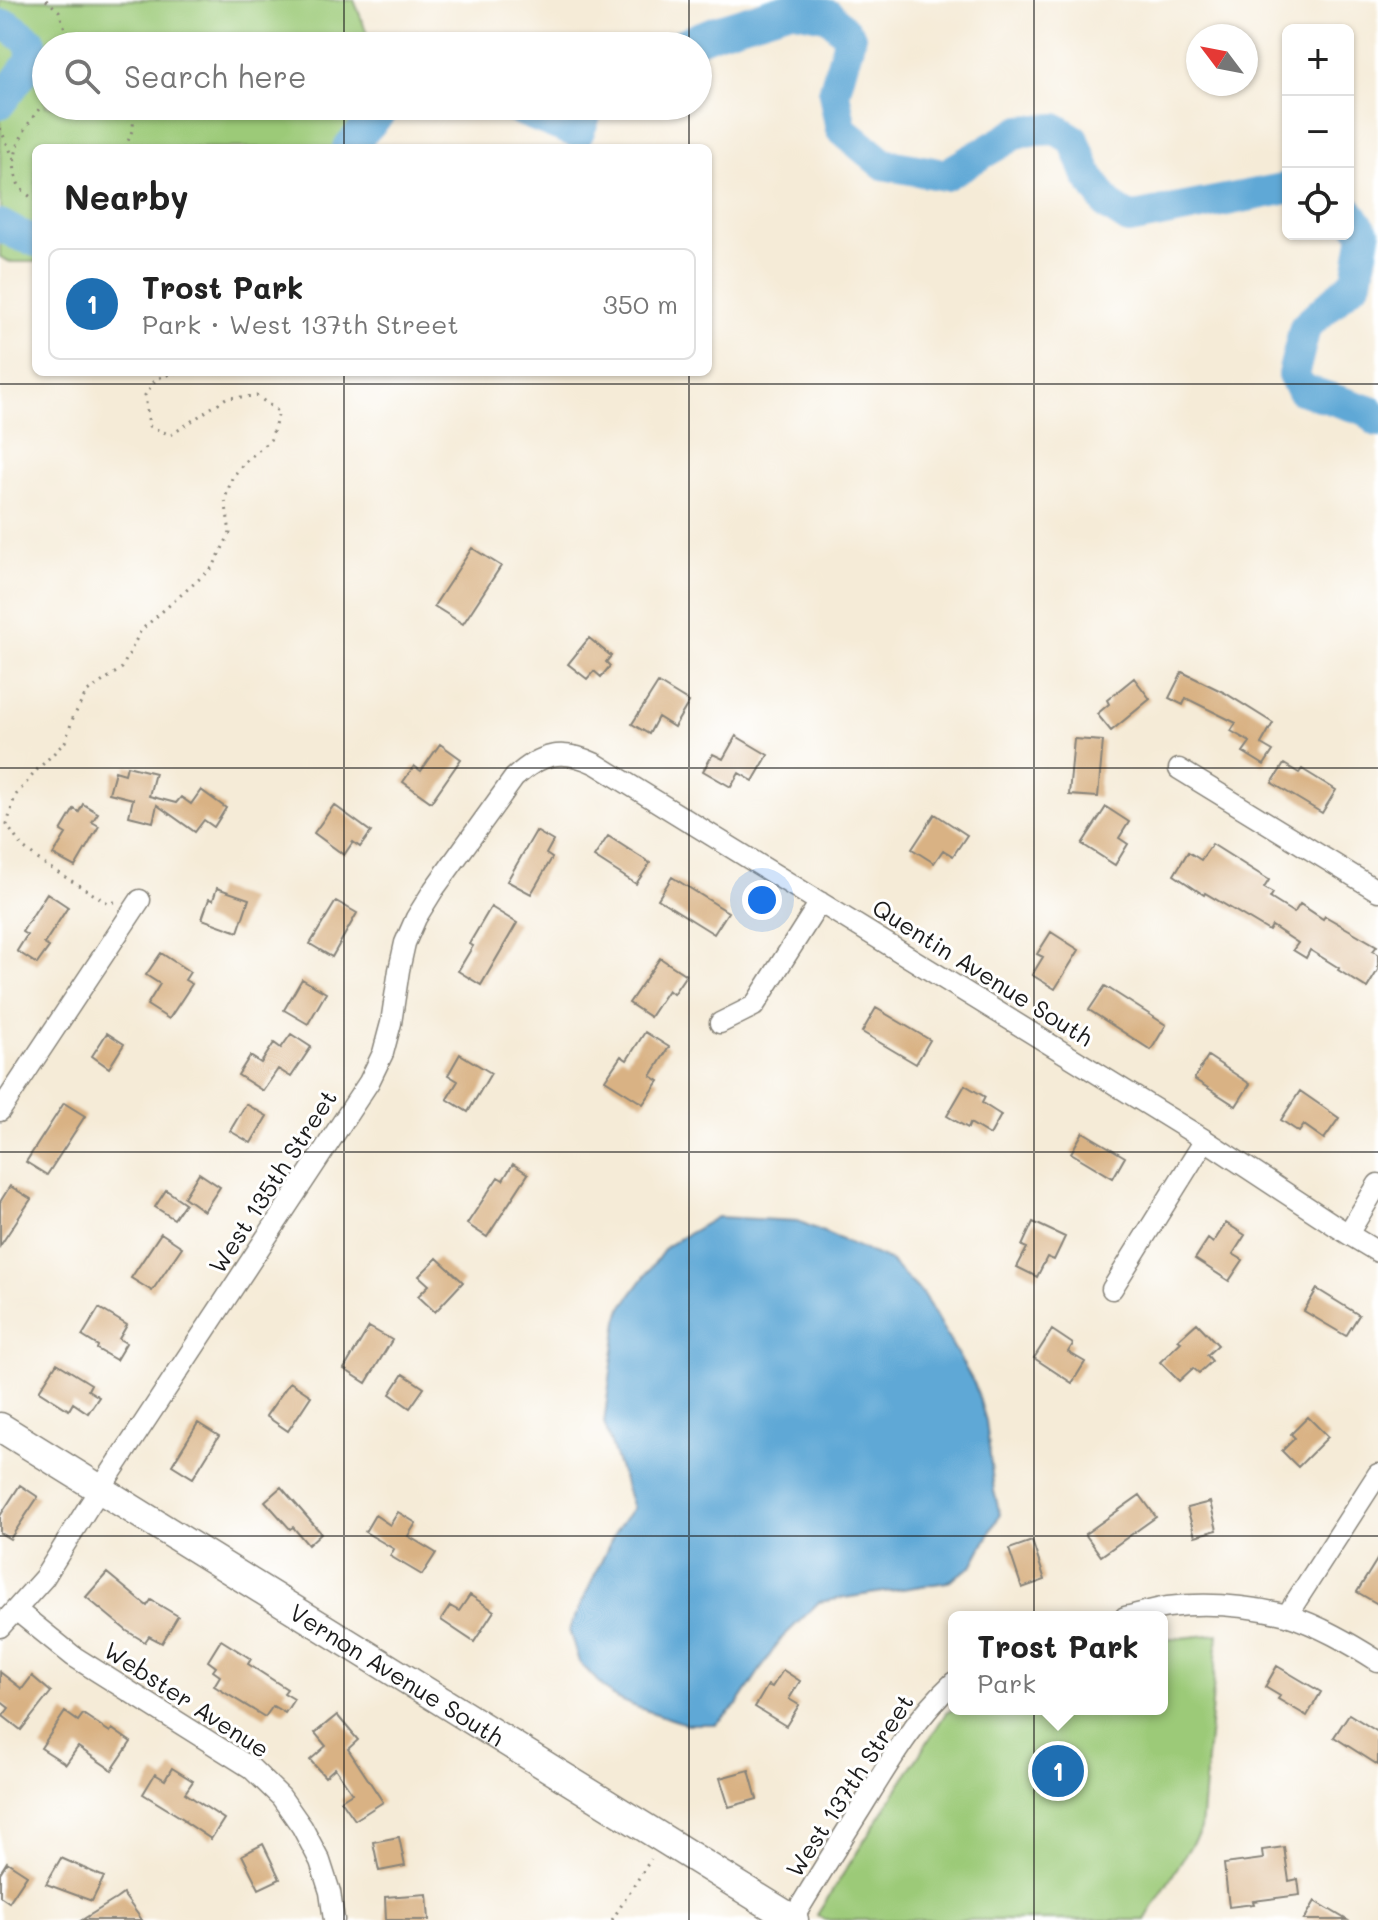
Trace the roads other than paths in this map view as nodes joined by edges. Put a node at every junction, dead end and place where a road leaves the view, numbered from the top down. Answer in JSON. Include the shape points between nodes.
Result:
{"nodes":[{"id":1,"x":552,"y":755,"type":"joint"},
{"id":2,"x":1179,"y":769,"type":"dead end"},
{"id":3,"x":1378,"y":891,"type":"edge"},
{"id":4,"x":140,"y":900,"type":"road end"},
{"id":5,"x":820,"y":902,"type":"junction"},
{"id":6,"x":720,"y":1023,"type":"dead end"},
{"id":7,"x":0,"y":1111,"type":"edge"},
{"id":8,"x":1205,"y":1140,"type":"junction"},
{"id":9,"x":1378,"y":1184,"type":"edge"},
{"id":10,"x":1348,"y":1234,"type":"junction"},
{"id":11,"x":1378,"y":1252,"type":"edge"},
{"id":12,"x":1112,"y":1289,"type":"dead end"},
{"id":13,"x":0,"y":1427,"type":"edge"},
{"id":14,"x":1378,"y":1474,"type":"edge"},
{"id":15,"x":101,"y":1488,"type":"junction"},
{"id":16,"x":16,"y":1610,"type":"junction"},
{"id":17,"x":1151,"y":1611,"type":"edge"},
{"id":18,"x":1287,"y":1615,"type":"junction"},
{"id":19,"x":0,"y":1627,"type":"edge"},
{"id":20,"x":1378,"y":1661,"type":"edge"},
{"id":21,"x":948,"y":1688,"type":"edge"},
{"id":22,"x":334,"y":1920,"type":"edge"},
{"id":23,"x":793,"y":1920,"type":"edge"}],
"edges":[{"from":1,"to":5,"type":"street","name":"Quentin Avenue South","via":[[596,764]]},
{"from":1,"to":15,"type":"street","name":"West 135th Street","via":[[514,778],[416,918],[405,943],[383,1053],[369,1082]]},
{"from":2,"to":3,"type":"street"},
{"from":4,"to":7,"type":"street"},
{"from":5,"to":6,"type":"street","via":[[754,1006]]},
{"from":5,"to":8,"type":"street","name":"Quentin Avenue South"},
{"from":8,"to":10,"type":"street","name":"Quentin Avenue South"},
{"from":8,"to":12,"type":"street"},
{"from":9,"to":10,"type":"street"},
{"from":10,"to":11,"type":"street","name":"Quentin Avenue South"},
{"from":13,"to":15,"type":"street","name":"Vernon Avenue South"},
{"from":14,"to":18,"type":"street"},
{"from":15,"to":16,"type":"street","name":"West 135th Street","via":[[44,1578]]},
{"from":15,"to":23,"type":"street","name":"Vernon Avenue South"},
{"from":16,"to":19,"type":"street","name":"West 135th Street"},
{"from":16,"to":22,"type":"street","name":"Webster Avenue","via":[[73,1656],[251,1768],[281,1797],[320,1861]]},
{"from":17,"to":18,"type":"street","via":[[1211,1605]]},
{"from":18,"to":20,"type":"street"},
{"from":21,"to":23,"type":"street","name":"West 137th Street","via":[[897,1749]]}]}
